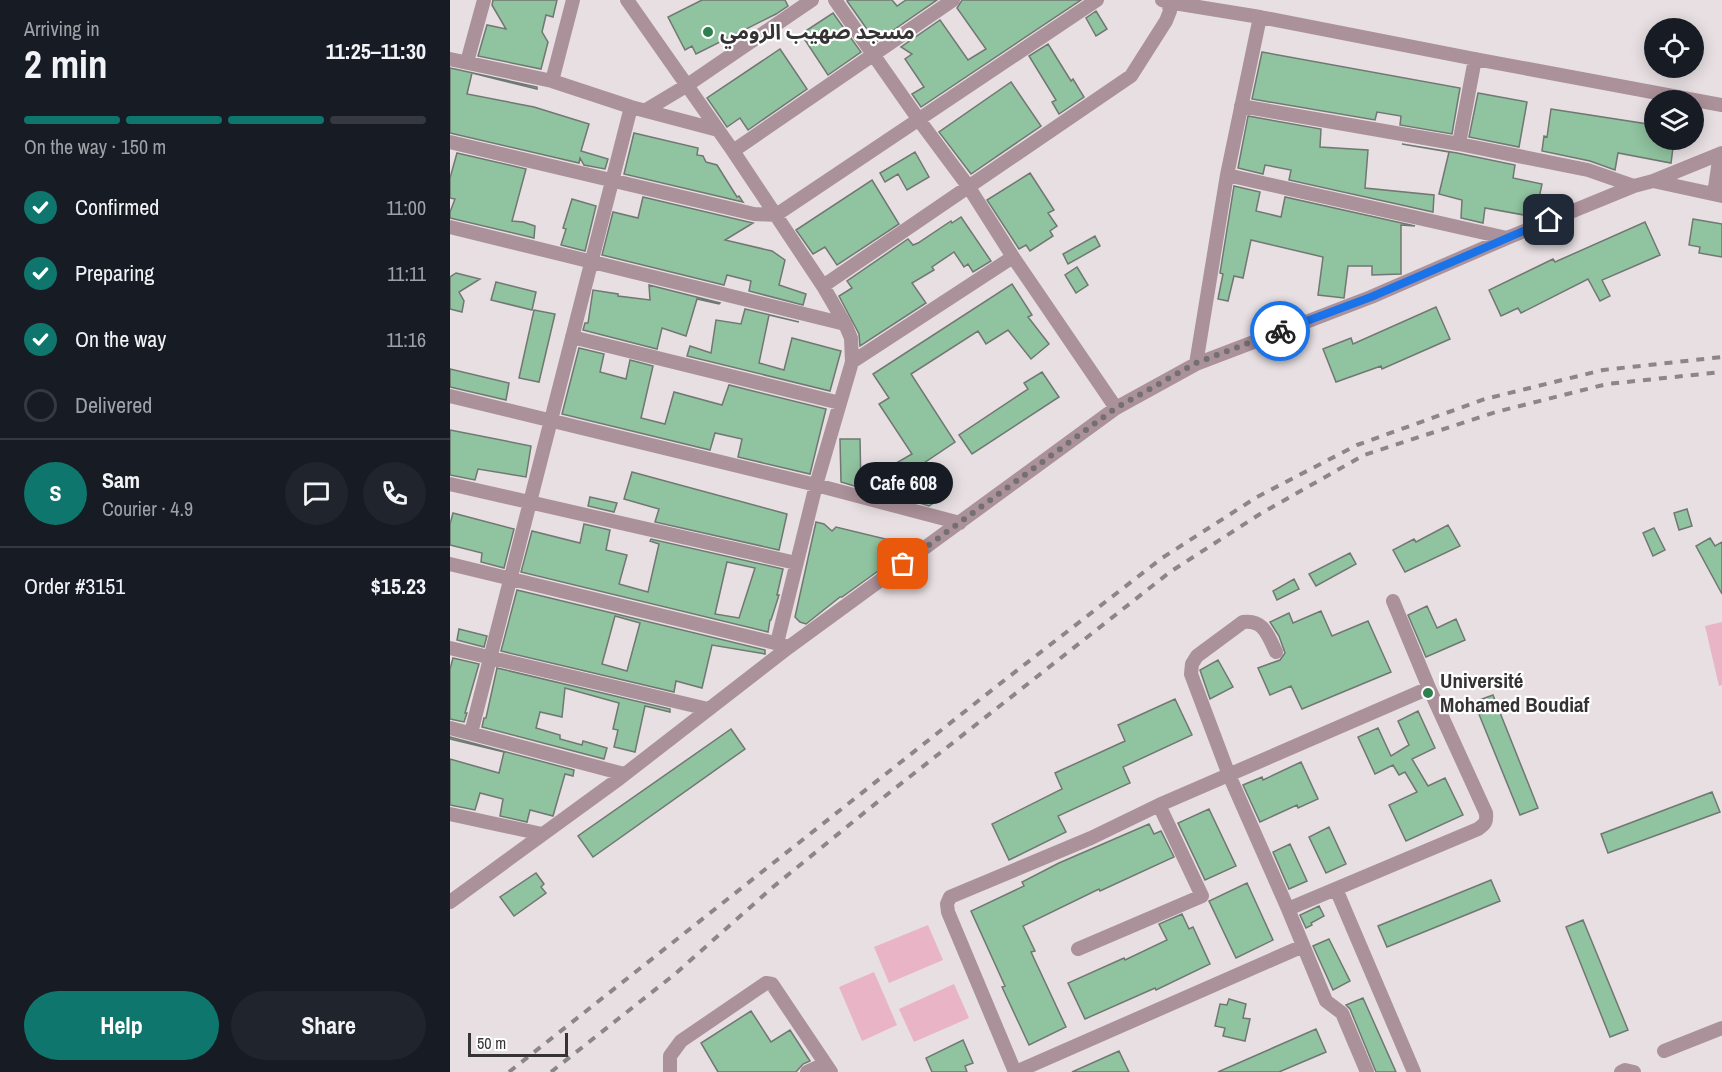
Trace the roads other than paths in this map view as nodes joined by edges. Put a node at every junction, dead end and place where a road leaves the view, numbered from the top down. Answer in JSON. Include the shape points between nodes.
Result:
{"nodes":[{"id":1,"x":484,"y":0,"type":"edge"},
{"id":2,"x":573,"y":0,"type":"edge"},
{"id":3,"x":627,"y":0,"type":"edge"},
{"id":4,"x":812,"y":0,"type":"edge"},
{"id":5,"x":835,"y":0,"type":"edge"},
{"id":6,"x":953,"y":0,"type":"edge"},
{"id":7,"x":1097,"y":0,"type":"edge"},
{"id":8,"x":1165,"y":1,"type":"edge"},
{"id":9,"x":1260,"y":17,"type":"junction"},
{"id":10,"x":873,"y":54,"type":"junction"},
{"id":11,"x":450,"y":59,"type":"edge"},
{"id":12,"x":1475,"y":60,"type":"junction"},
{"id":13,"x":467,"y":62,"type":"junction"},
{"id":14,"x":552,"y":81,"type":"junction"},
{"id":15,"x":686,"y":86,"type":"junction"},
{"id":16,"x":1722,"y":105,"type":"edge"},
{"id":17,"x":1241,"y":106,"type":"junction"},
{"id":18,"x":631,"y":107,"type":"junction"},
{"id":19,"x":646,"y":110,"type":"junction"},
{"id":20,"x":919,"y":120,"type":"junction"},
{"id":21,"x":718,"y":130,"type":"junction"},
{"id":22,"x":450,"y":142,"type":"edge"},
{"id":23,"x":1459,"y":144,"type":"junction"},
{"id":24,"x":733,"y":151,"type":"junction"},
{"id":25,"x":1721,"y":153,"type":"edge"},
{"id":26,"x":1227,"y":175,"type":"junction"},
{"id":27,"x":612,"y":181,"type":"junction"},
{"id":28,"x":1653,"y":181,"type":"junction"},
{"id":29,"x":968,"y":186,"type":"junction"},
{"id":30,"x":1634,"y":186,"type":"junction"},
{"id":31,"x":1718,"y":195,"type":"edge"},
{"id":32,"x":776,"y":215,"type":"junction"},
{"id":33,"x":450,"y":227,"type":"edge"},
{"id":34,"x":1507,"y":238,"type":"junction"},
{"id":35,"x":1013,"y":257,"type":"junction"},
{"id":36,"x":592,"y":261,"type":"junction"},
{"id":37,"x":823,"y":286,"type":"junction"},
{"id":38,"x":845,"y":324,"type":"junction"},
{"id":39,"x":572,"y":337,"type":"junction"},
{"id":40,"x":852,"y":362,"type":"junction"},
{"id":41,"x":1196,"y":363,"type":"junction"},
{"id":42,"x":450,"y":396,"type":"edge"},
{"id":43,"x":840,"y":403,"type":"junction"},
{"id":44,"x":1116,"y":408,"type":"junction"},
{"id":45,"x":550,"y":422,"type":"junction"},
{"id":46,"x":450,"y":484,"type":"edge"},
{"id":47,"x":816,"y":485,"type":"junction"},
{"id":48,"x":530,"y":502,"type":"junction"},
{"id":49,"x":960,"y":523,"type":"junction"},
{"id":50,"x":796,"y":563,"type":"junction"},
{"id":51,"x":450,"y":564,"type":"edge"},
{"id":52,"x":510,"y":580,"type":"junction"},
{"id":53,"x":1393,"y":601,"type":"dead end"},
{"id":54,"x":783,"y":645,"type":"junction"},
{"id":55,"x":450,"y":648,"type":"edge"},
{"id":56,"x":1276,"y":652,"type":"dead end"},
{"id":57,"x":490,"y":657,"type":"junction"},
{"id":58,"x":1429,"y":688,"type":"junction"},
{"id":59,"x":708,"y":709,"type":"junction"},
{"id":60,"x":450,"y":728,"type":"edge"},
{"id":61,"x":471,"y":733,"type":"junction"},
{"id":62,"x":624,"y":774,"type":"junction"},
{"id":63,"x":1229,"y":775,"type":"junction"},
{"id":64,"x":1159,"y":805,"type":"junction"},
{"id":65,"x":450,"y":814,"type":"edge"},
{"id":66,"x":542,"y":834,"type":"junction"},
{"id":67,"x":1336,"y":889,"type":"junction"},
{"id":68,"x":450,"y":902,"type":"edge"},
{"id":69,"x":1288,"y":909,"type":"junction"},
{"id":70,"x":1303,"y":946,"type":"junction"},
{"id":71,"x":1078,"y":949,"type":"dead end"},
{"id":72,"x":1722,"y":1028,"type":"edge"},
{"id":73,"x":1664,"y":1051,"type":"dead end"},
{"id":74,"x":828,"y":1068,"type":"edge"},
{"id":75,"x":670,"y":1072,"type":"edge"},
{"id":76,"x":807,"y":1072,"type":"edge"},
{"id":77,"x":1016,"y":1072,"type":"edge"},
{"id":78,"x":1367,"y":1072,"type":"edge"},
{"id":79,"x":1414,"y":1072,"type":"edge"},
{"id":80,"x":1621,"y":1072,"type":"edge"},
{"id":81,"x":1634,"y":1072,"type":"edge"}],
"edges":[{"from":1,"to":13,"type":"street"},
{"from":2,"to":14,"type":"street"},
{"from":3,"to":15,"type":"street"},
{"from":4,"to":15,"type":"street"},
{"from":5,"to":10,"type":"street"},
{"from":6,"to":10,"type":"street"},
{"from":7,"to":20,"type":"street"},
{"from":8,"to":9,"type":"street"},
{"from":8,"to":29,"type":"street","via":[[1170,12],[1166,21],[1131,76]]},
{"from":9,"to":12,"type":"street"},
{"from":9,"to":17,"type":"street"},
{"from":10,"to":20,"type":"street"},
{"from":10,"to":24,"type":"street"},
{"from":11,"to":13,"type":"street"},
{"from":12,"to":16,"type":"street"},
{"from":12,"to":23,"type":"street"},
{"from":13,"to":14,"type":"street"},
{"from":14,"to":18,"type":"street"},
{"from":15,"to":19,"type":"street"},
{"from":15,"to":21,"type":"street"},
{"from":17,"to":23,"type":"street"},
{"from":17,"to":26,"type":"street"},
{"from":18,"to":19,"type":"street"},
{"from":18,"to":27,"type":"street"},
{"from":19,"to":21,"type":"street"},
{"from":20,"to":29,"type":"street"},
{"from":20,"to":32,"type":"street"},
{"from":21,"to":24,"type":"street"},
{"from":22,"to":27,"type":"street"},
{"from":23,"to":30,"type":"street","via":[[1588,170]]},
{"from":24,"to":32,"type":"street"},
{"from":25,"to":28,"type":"street"},
{"from":25,"to":31,"type":"street"},
{"from":26,"to":34,"type":"street"},
{"from":26,"to":41,"type":"street"},
{"from":27,"to":32,"type":"street","via":[[754,214]]},
{"from":27,"to":36,"type":"street"},
{"from":28,"to":30,"type":"street"},
{"from":28,"to":31,"type":"street"},
{"from":29,"to":35,"type":"street"},
{"from":29,"to":37,"type":"street"},
{"from":30,"to":34,"type":"street"},
{"from":32,"to":37,"type":"street"},
{"from":33,"to":36,"type":"street"},
{"from":34,"to":41,"type":"street","via":[[1371,297]]},
{"from":35,"to":40,"type":"street"},
{"from":35,"to":44,"type":"street"},
{"from":36,"to":38,"type":"street"},
{"from":36,"to":39,"type":"street"},
{"from":37,"to":38,"type":"street"},
{"from":38,"to":40,"type":"street","via":[[851,338]]},
{"from":39,"to":43,"type":"street"},
{"from":39,"to":45,"type":"street"},
{"from":40,"to":43,"type":"street"},
{"from":41,"to":44,"type":"street"},
{"from":42,"to":45,"type":"street"},
{"from":43,"to":47,"type":"street"},
{"from":44,"to":49,"type":"street"},
{"from":45,"to":47,"type":"street"},
{"from":45,"to":48,"type":"street"},
{"from":46,"to":48,"type":"street"},
{"from":47,"to":49,"type":"street"},
{"from":47,"to":50,"type":"street"},
{"from":48,"to":50,"type":"street"},
{"from":48,"to":52,"type":"street"},
{"from":49,"to":54,"type":"street"},
{"from":50,"to":54,"type":"street"},
{"from":51,"to":52,"type":"street"},
{"from":52,"to":54,"type":"street"},
{"from":52,"to":57,"type":"street"},
{"from":53,"to":58,"type":"street"},
{"from":54,"to":59,"type":"street"},
{"from":55,"to":57,"type":"street"},
{"from":56,"to":63,"type":"street","via":[[1259,623],[1244,622],[1197,656],[1192,664],[1191,674]]},
{"from":57,"to":59,"type":"street"},
{"from":57,"to":61,"type":"street"},
{"from":58,"to":63,"type":"street"},
{"from":58,"to":67,"type":"street","via":[[1487,820],[1478,829]]},
{"from":59,"to":62,"type":"street"},
{"from":60,"to":61,"type":"street"},
{"from":61,"to":62,"type":"street"},
{"from":62,"to":66,"type":"street"},
{"from":63,"to":64,"type":"street"},
{"from":63,"to":69,"type":"street"},
{"from":64,"to":71,"type":"street","via":[[1202,896]]},
{"from":64,"to":77,"type":"street","via":[[950,897],[948,912]]},
{"from":65,"to":66,"type":"street"},
{"from":66,"to":68,"type":"street"},
{"from":67,"to":69,"type":"street"},
{"from":67,"to":79,"type":"street"},
{"from":69,"to":70,"type":"street"},
{"from":70,"to":77,"type":"street"},
{"from":70,"to":78,"type":"street","via":[[1326,1001],[1342,1013]]},
{"from":72,"to":73,"type":"street"},
{"from":74,"to":75,"type":"street","via":[[772,984],[766,982],[681,1041],[670,1056]]},
{"from":74,"to":76,"type":"street"},
{"from":80,"to":81,"type":"street"}]}
